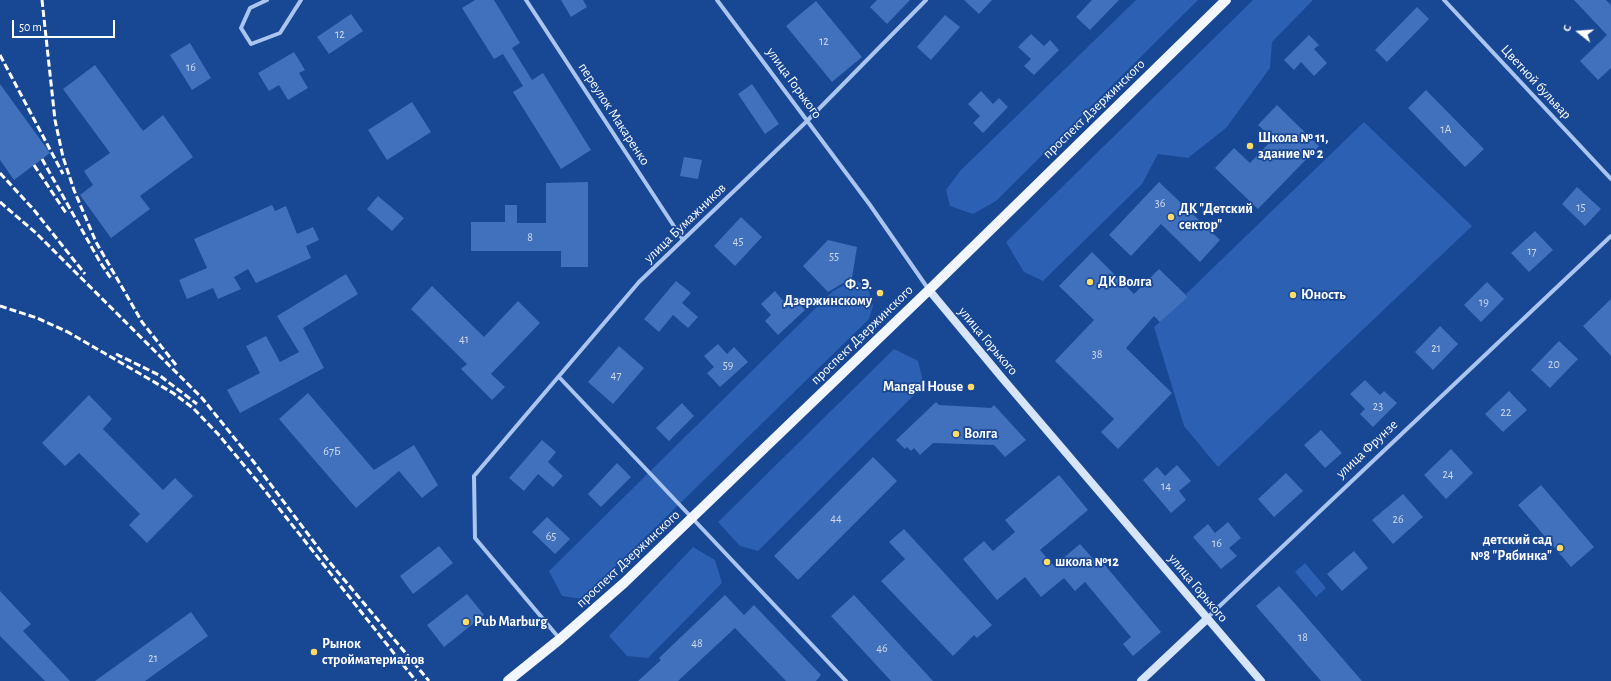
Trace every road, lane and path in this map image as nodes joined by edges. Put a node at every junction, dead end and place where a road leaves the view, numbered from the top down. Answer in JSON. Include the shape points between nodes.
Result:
{"nodes":[{"id":1,"x":267,"y":0,"type":"edge"},
{"id":2,"x":301,"y":0,"type":"edge"},
{"id":3,"x":526,"y":0,"type":"edge"},
{"id":4,"x":717,"y":0,"type":"edge"},
{"id":5,"x":926,"y":0,"type":"edge"},
{"id":6,"x":1226,"y":0,"type":"edge"},
{"id":7,"x":1444,"y":0,"type":"edge"},
{"id":8,"x":806,"y":122,"type":"junction"},
{"id":9,"x":1611,"y":179,"type":"edge"},
{"id":10,"x":1611,"y":236,"type":"edge"},
{"id":11,"x":683,"y":240,"type":"junction"},
{"id":12,"x":929,"y":290,"type":"junction"},
{"id":13,"x":559,"y":377,"type":"junction"},
{"id":14,"x":692,"y":517,"type":"junction"},
{"id":15,"x":1207,"y":619,"type":"junction"},
{"id":16,"x":560,"y":640,"type":"junction"},
{"id":17,"x":508,"y":681,"type":"edge"},
{"id":18,"x":846,"y":681,"type":"edge"},
{"id":19,"x":1141,"y":681,"type":"edge"},
{"id":20,"x":1261,"y":681,"type":"edge"}],
"edges":[{"from":1,"to":2,"type":"street","via":[[250,8],[241,28],[251,44],[280,33]]},
{"from":3,"to":11,"type":"street","name":"переулок Макаренко"},
{"from":4,"to":8,"type":"street","name":"улица Горького"},
{"from":5,"to":8,"type":"street","name":"улица Бумажников"},
{"from":6,"to":12,"type":"main road","name":"проспект Дзержинского"},
{"from":7,"to":9,"type":"street","name":"Цветной бульвар"},
{"from":8,"to":11,"type":"street","name":"улица Бумажников"},
{"from":8,"to":12,"type":"street","name":"улица Горького","via":[[870,205]]},
{"from":10,"to":15,"type":"street","name":"улица Фрунзе"},
{"from":11,"to":13,"type":"street","name":"улица Бумажников","via":[[639,282]]},
{"from":12,"to":14,"type":"main road","name":"проспект Дзержинского"},
{"from":12,"to":15,"type":"street","name":"улица Горького"},
{"from":13,"to":14,"type":"street"},
{"from":13,"to":16,"type":"street","name":"улица Бумажников","via":[[474,476],[475,538]]},
{"from":14,"to":16,"type":"main road","name":"проспект Дзержинского","via":[[612,595]]},
{"from":14,"to":18,"type":"street"},
{"from":15,"to":19,"type":"street","name":"улица Фрунзе"},
{"from":15,"to":20,"type":"street","name":"улица Горького"},
{"from":16,"to":17,"type":"main road","name":"проспект Дзержинского"}]}
